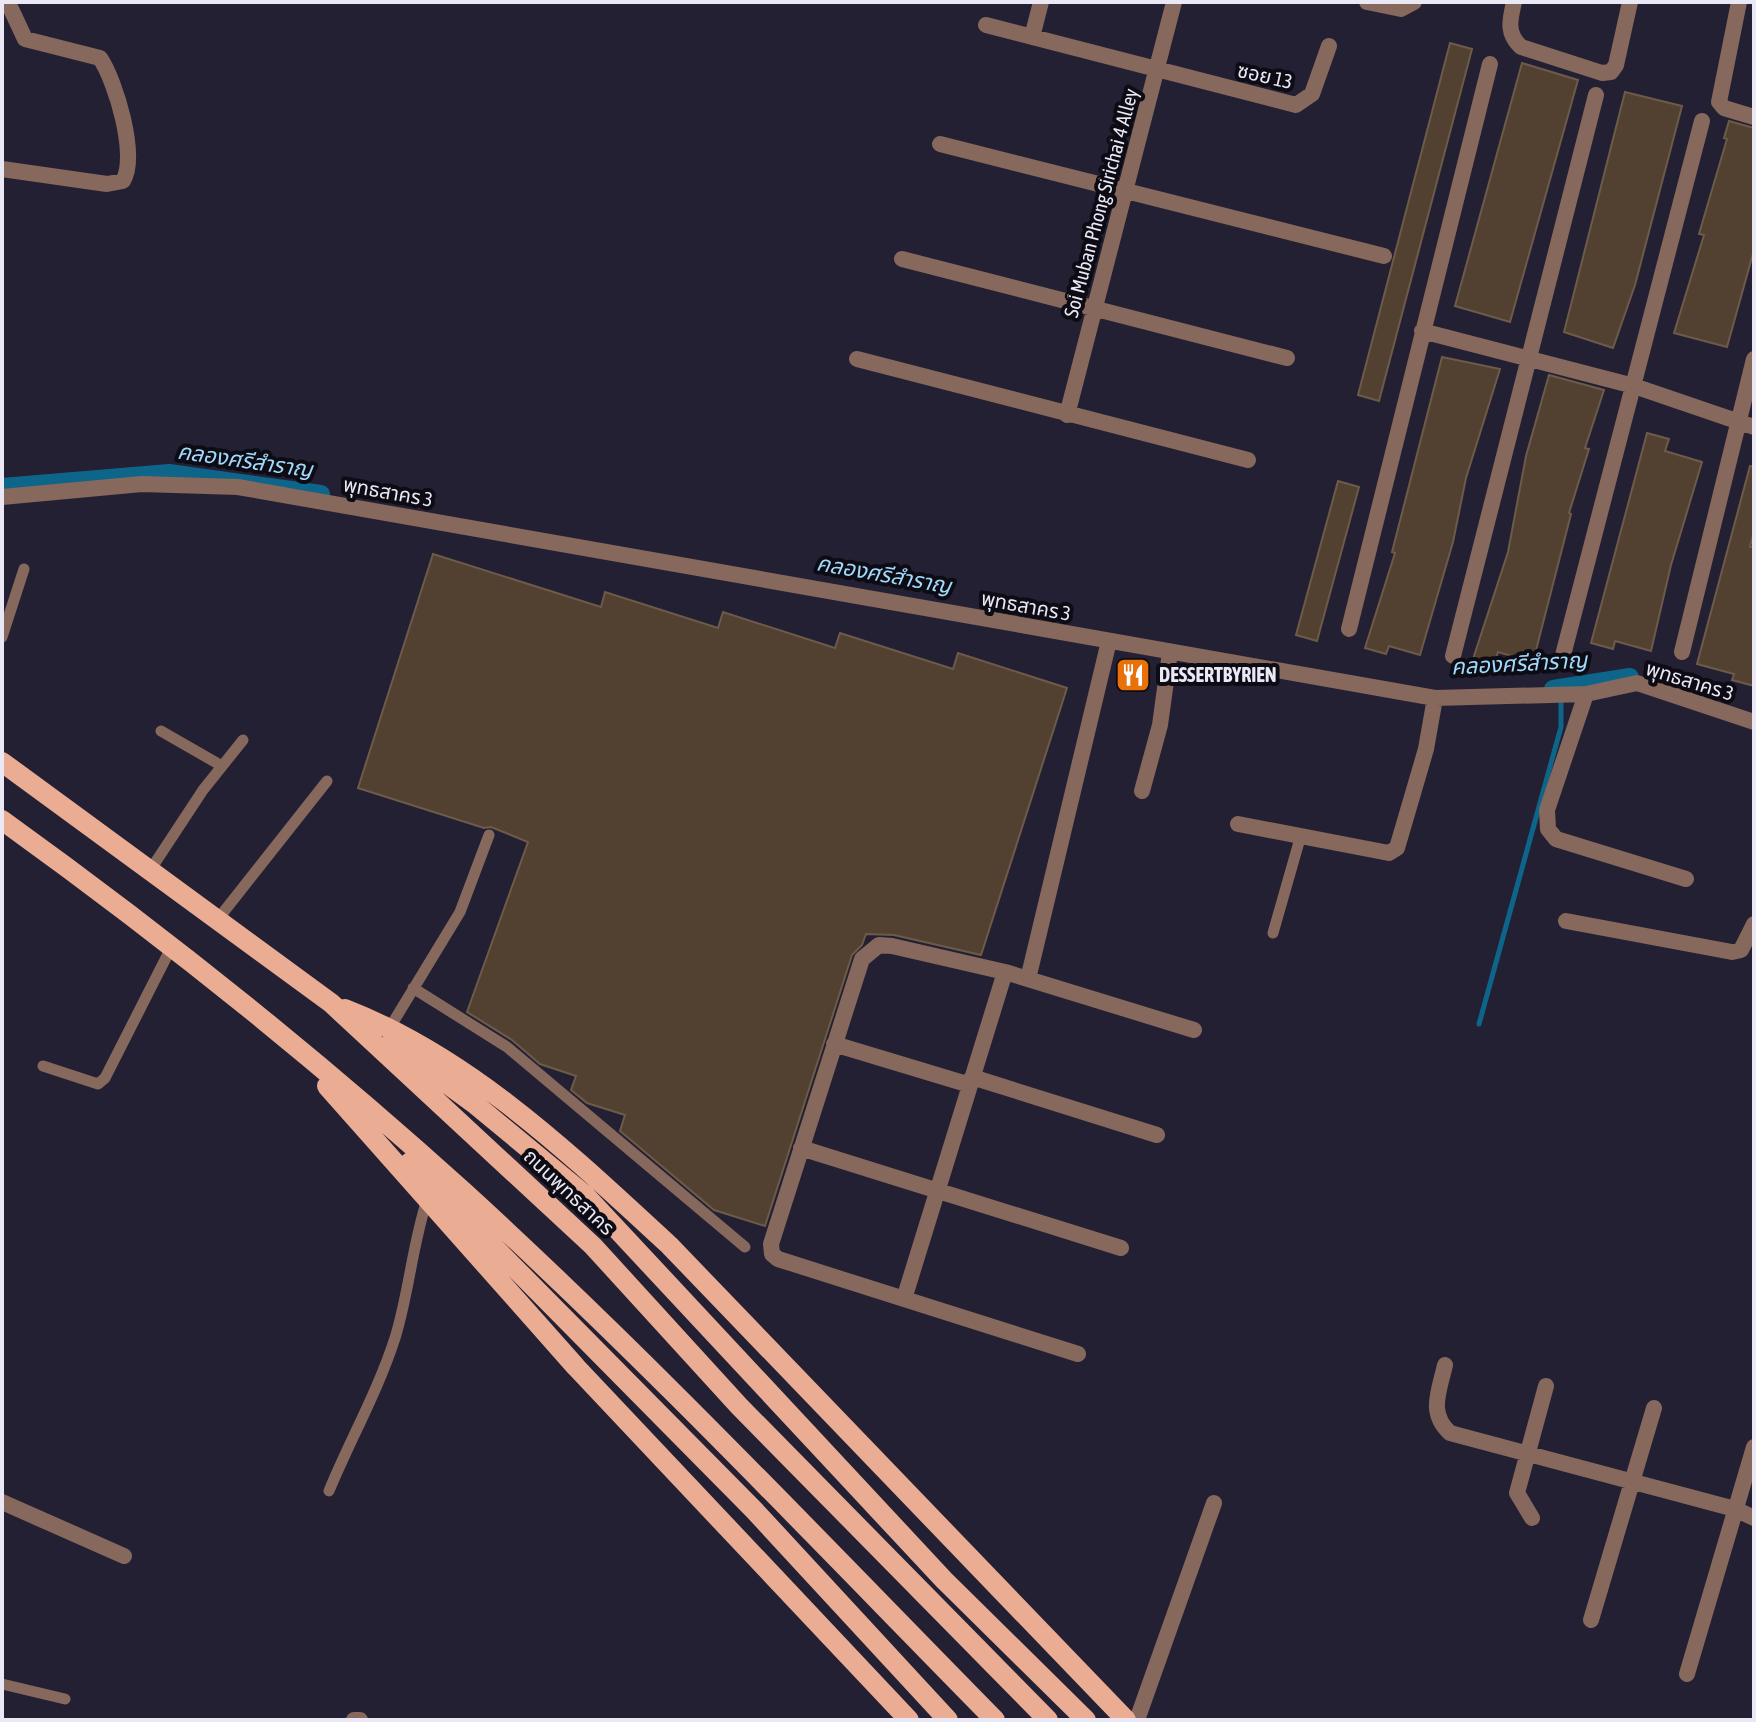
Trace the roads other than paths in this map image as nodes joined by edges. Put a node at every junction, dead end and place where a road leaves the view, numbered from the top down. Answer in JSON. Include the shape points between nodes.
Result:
{"nodes":[{"id":1,"x":2,"y":2,"type":"edge"},
{"id":2,"x":1041,"y":2,"type":"edge"},
{"id":3,"x":1174,"y":2,"type":"edge"},
{"id":4,"x":1367,"y":2,"type":"edge"},
{"id":5,"x":1414,"y":2,"type":"edge"},
{"id":6,"x":1514,"y":2,"type":"edge"},
{"id":7,"x":1630,"y":2,"type":"edge"},
{"id":8,"x":1739,"y":2,"type":"edge"},
{"id":9,"x":986,"y":25,"type":"dead end"},
{"id":10,"x":1032,"y":37,"type":"junction"},
{"id":11,"x":1329,"y":46,"type":"dead end"},
{"id":12,"x":1490,"y":64,"type":"dead end"},
{"id":13,"x":1156,"y":71,"type":"junction"},
{"id":14,"x":1596,"y":95,"type":"dead end"},
{"id":15,"x":1754,"y":117,"type":"edge"},
{"id":16,"x":1702,"y":121,"type":"dead end"},
{"id":17,"x":940,"y":144,"type":"dead end"},
{"id":18,"x":2,"y":169,"type":"edge"},
{"id":19,"x":1125,"y":192,"type":"junction"},
{"id":20,"x":1384,"y":256,"type":"dead end"},
{"id":21,"x":902,"y":259,"type":"dead end"},
{"id":22,"x":1094,"y":310,"type":"junction"},
{"id":23,"x":1422,"y":331,"type":"junction"},
{"id":24,"x":1287,"y":358,"type":"dead end"},
{"id":25,"x":857,"y":359,"type":"dead end"},
{"id":26,"x":1529,"y":359,"type":"junction"},
{"id":27,"x":1754,"y":359,"type":"edge"},
{"id":28,"x":1634,"y":386,"type":"junction"},
{"id":29,"x":1067,"y":415,"type":"junction"},
{"id":30,"x":1746,"y":424,"type":"edge"},
{"id":31,"x":1248,"y":460,"type":"dead end"},
{"id":32,"x":2,"y":497,"type":"edge"},
{"id":33,"x":24,"y":569,"type":"dead end"},
{"id":34,"x":1349,"y":629,"type":"dead end"},
{"id":35,"x":2,"y":637,"type":"edge"},
{"id":36,"x":1109,"y":641,"type":"junction"},
{"id":37,"x":1170,"y":652,"type":"junction"},
{"id":38,"x":1682,"y":652,"type":"dead end"},
{"id":39,"x":1453,"y":656,"type":"dead end"},
{"id":40,"x":1562,"y":659,"type":"dead end"},
{"id":41,"x":1586,"y":694,"type":"junction"},
{"id":42,"x":1435,"y":698,"type":"junction"},
{"id":43,"x":1754,"y":722,"type":"edge"},
{"id":44,"x":161,"y":731,"type":"dead end"},
{"id":45,"x":243,"y":740,"type":"dead end"},
{"id":46,"x":2,"y":762,"type":"edge"},
{"id":47,"x":222,"y":766,"type":"junction"},
{"id":48,"x":327,"y":781,"type":"dead end"},
{"id":49,"x":1142,"y":791,"type":"dead end"},
{"id":50,"x":2,"y":820,"type":"edge"},
{"id":51,"x":1238,"y":824,"type":"dead end"},
{"id":52,"x":489,"y":835,"type":"dead end"},
{"id":53,"x":1301,"y":835,"type":"junction"},
{"id":54,"x":151,"y":869,"type":"junction"},
{"id":55,"x":1686,"y":879,"type":"dead end"},
{"id":56,"x":218,"y":919,"type":"junction"},
{"id":57,"x":1566,"y":921,"type":"dead end"},
{"id":58,"x":1754,"y":924,"type":"edge"},
{"id":59,"x":1273,"y":933,"type":"dead end"},
{"id":60,"x":172,"y":946,"type":"junction"},
{"id":61,"x":1005,"y":972,"type":"junction"},
{"id":62,"x":1028,"y":979,"type":"junction"},
{"id":63,"x":413,"y":988,"type":"junction"},
{"id":64,"x":331,"y":1003,"type":"junction"},
{"id":65,"x":389,"y":1029,"type":"junction"},
{"id":66,"x":1194,"y":1030,"type":"dead end"},
{"id":67,"x":291,"y":1044,"type":"junction"},
{"id":68,"x":834,"y":1044,"type":"junction"},
{"id":69,"x":43,"y":1066,"type":"dead end"},
{"id":70,"x":971,"y":1081,"type":"junction"},
{"id":71,"x":1157,"y":1135,"type":"dead end"},
{"id":72,"x":801,"y":1148,"type":"junction"},
{"id":73,"x":937,"y":1189,"type":"junction"},
{"id":74,"x":427,"y":1200,"type":"junction"},
{"id":75,"x":745,"y":1247,"type":"dead end"},
{"id":76,"x":1121,"y":1248,"type":"dead end"},
{"id":77,"x":904,"y":1299,"type":"junction"},
{"id":78,"x":1078,"y":1354,"type":"dead end"},
{"id":79,"x":1445,"y":1365,"type":"dead end"},
{"id":80,"x":1546,"y":1386,"type":"dead end"},
{"id":81,"x":1654,"y":1408,"type":"dead end"},
{"id":82,"x":1754,"y":1447,"type":"edge"},
{"id":83,"x":1528,"y":1454,"type":"junction"},
{"id":84,"x":1631,"y":1481,"type":"junction"},
{"id":85,"x":329,"y":1491,"type":"dead end"},
{"id":86,"x":2,"y":1502,"type":"edge"},
{"id":87,"x":1214,"y":1503,"type":"dead end"},
{"id":88,"x":1735,"y":1509,"type":"junction"},
{"id":89,"x":1532,"y":1518,"type":"dead end"},
{"id":90,"x":1754,"y":1518,"type":"edge"},
{"id":91,"x":124,"y":1556,"type":"dead end"},
{"id":92,"x":1591,"y":1620,"type":"dead end"},
{"id":93,"x":1687,"y":1674,"type":"dead end"},
{"id":94,"x":2,"y":1684,"type":"edge"},
{"id":95,"x":65,"y":1699,"type":"dead end"},
{"id":96,"x":909,"y":1720,"type":"edge"},
{"id":97,"x":948,"y":1720,"type":"edge"},
{"id":98,"x":995,"y":1720,"type":"edge"},
{"id":99,"x":1048,"y":1720,"type":"edge"},
{"id":100,"x":1086,"y":1720,"type":"edge"},
{"id":101,"x":1126,"y":1720,"type":"edge"},
{"id":102,"x":1137,"y":1720,"type":"edge"}],
"edges":[{"from":1,"to":18,"type":"street","via":[[25,39],[100,58],[116,92],[130,166],[123,181],[107,184]]},
{"from":2,"to":10,"type":"street"},
{"from":3,"to":13,"type":"street","name":"Soi Muban Phong Sirichai 4 Alley"},
{"from":4,"to":5,"type":"street","via":[[1401,9]]},
{"from":6,"to":7,"type":"street","via":[[1509,25],[1521,47],[1602,73],[1616,65]]},
{"from":8,"to":15,"type":"street","via":[[1719,102]]},
{"from":9,"to":10,"type":"street","name":"ซอย 13"},
{"from":10,"to":13,"type":"street","name":"ซอย 13"},
{"from":11,"to":13,"type":"street","name":"ซอย 13","via":[[1312,94],[1296,105]]},
{"from":12,"to":23,"type":"street"},
{"from":13,"to":19,"type":"street","name":"Soi Muban Phong Sirichai 4 Alley"},
{"from":14,"to":26,"type":"street"},
{"from":16,"to":28,"type":"street"},
{"from":17,"to":19,"type":"street"},
{"from":19,"to":20,"type":"street"},
{"from":19,"to":22,"type":"street","name":"Soi Muban Phong Sirichai 4 Alley"},
{"from":21,"to":22,"type":"street"},
{"from":22,"to":24,"type":"street"},
{"from":22,"to":29,"type":"street","name":"Soi Muban Phong Sirichai 4 Alley"},
{"from":23,"to":26,"type":"street"},
{"from":23,"to":34,"type":"street"},
{"from":25,"to":29,"type":"street"},
{"from":26,"to":28,"type":"street"},
{"from":26,"to":39,"type":"street"},
{"from":27,"to":30,"type":"street"},
{"from":28,"to":30,"type":"street"},
{"from":28,"to":40,"type":"street"},
{"from":29,"to":31,"type":"street"},
{"from":30,"to":38,"type":"street"},
{"from":32,"to":36,"type":"street","name":"พุทธสาคร 3","via":[[142,484],[238,487]]},
{"from":33,"to":35,"type":"lane"},
{"from":36,"to":37,"type":"street","name":"พุทธสาคร 3"},
{"from":36,"to":62,"type":"street"},
{"from":37,"to":42,"type":"street","name":"พุทธสาคร 3"},
{"from":37,"to":49,"type":"street","via":[[1160,725]]},
{"from":41,"to":42,"type":"street","name":"พุทธสาคร 3"},
{"from":41,"to":43,"type":"street","name":"พุทธสาคร 3","via":[[1637,683]]},
{"from":41,"to":55,"type":"street","via":[[1547,810],[1548,829],[1556,839]]},
{"from":42,"to":53,"type":"street","via":[[1397,848],[1389,853]]},
{"from":44,"to":47,"type":"lane"},
{"from":45,"to":47,"type":"lane"},
{"from":46,"to":54,"type":"main road","name":"ถนนพุทธสาคร"},
{"from":47,"to":54,"type":"lane"},
{"from":48,"to":56,"type":"lane"},
{"from":50,"to":60,"type":"main road"},
{"from":51,"to":53,"type":"street"},
{"from":52,"to":63,"type":"lane","via":[[460,912]]},
{"from":53,"to":59,"type":"lane"},
{"from":54,"to":56,"type":"main road","name":"ถนนพุทธสาคร"},
{"from":56,"to":64,"type":"main road","name":"ถนนพุทธสาคร"},
{"from":57,"to":58,"type":"street","via":[[1732,952],[1741,950]]},
{"from":60,"to":67,"type":"main road"},
{"from":60,"to":69,"type":"lane","via":[[105,1078],[88,1083]]},
{"from":61,"to":62,"type":"street"},
{"from":61,"to":68,"type":"street","via":[[879,945],[862,959]]},
{"from":61,"to":70,"type":"street"},
{"from":62,"to":66,"type":"street"},
{"from":63,"to":65,"type":"lane"},
{"from":63,"to":75,"type":"lane","via":[[507,1047]]},
{"from":64,"to":65,"type":"main road"},
{"from":64,"to":99,"type":"main road","name":"ถนนพุทธสาคร","via":[[593,1246],[739,1406]]},
{"from":64,"to":100,"type":"main road","via":[[439,1077],[586,1196],[944,1580]]},
{"from":65,"to":101,"type":"main road","via":[[514,1109],[669,1245]]},
{"from":67,"to":74,"type":"main road"},
{"from":67,"to":97,"type":"main road","via":[[754,1510]]},
{"from":67,"to":98,"type":"main road","via":[[539,1263]]},
{"from":68,"to":70,"type":"street"},
{"from":68,"to":72,"type":"street"},
{"from":70,"to":71,"type":"street"},
{"from":70,"to":73,"type":"street"},
{"from":72,"to":73,"type":"street"},
{"from":72,"to":77,"type":"street","via":[[772,1254]]},
{"from":73,"to":76,"type":"street"},
{"from":73,"to":77,"type":"street"},
{"from":74,"to":85,"type":"lane","via":[[395,1338]]},
{"from":74,"to":96,"type":"main road","via":[[576,1367]]},
{"from":77,"to":78,"type":"street"},
{"from":79,"to":83,"type":"street","via":[[1435,1406],[1438,1422],[1450,1433]]},
{"from":80,"to":83,"type":"street"},
{"from":81,"to":84,"type":"street"},
{"from":82,"to":88,"type":"street"},
{"from":83,"to":84,"type":"street"},
{"from":83,"to":89,"type":"street","via":[[1517,1493]]},
{"from":84,"to":88,"type":"street"},
{"from":84,"to":92,"type":"street"},
{"from":86,"to":91,"type":"street"},
{"from":87,"to":102,"type":"street"},
{"from":88,"to":90,"type":"street"},
{"from":88,"to":93,"type":"street"},
{"from":94,"to":95,"type":"lane"}]}
